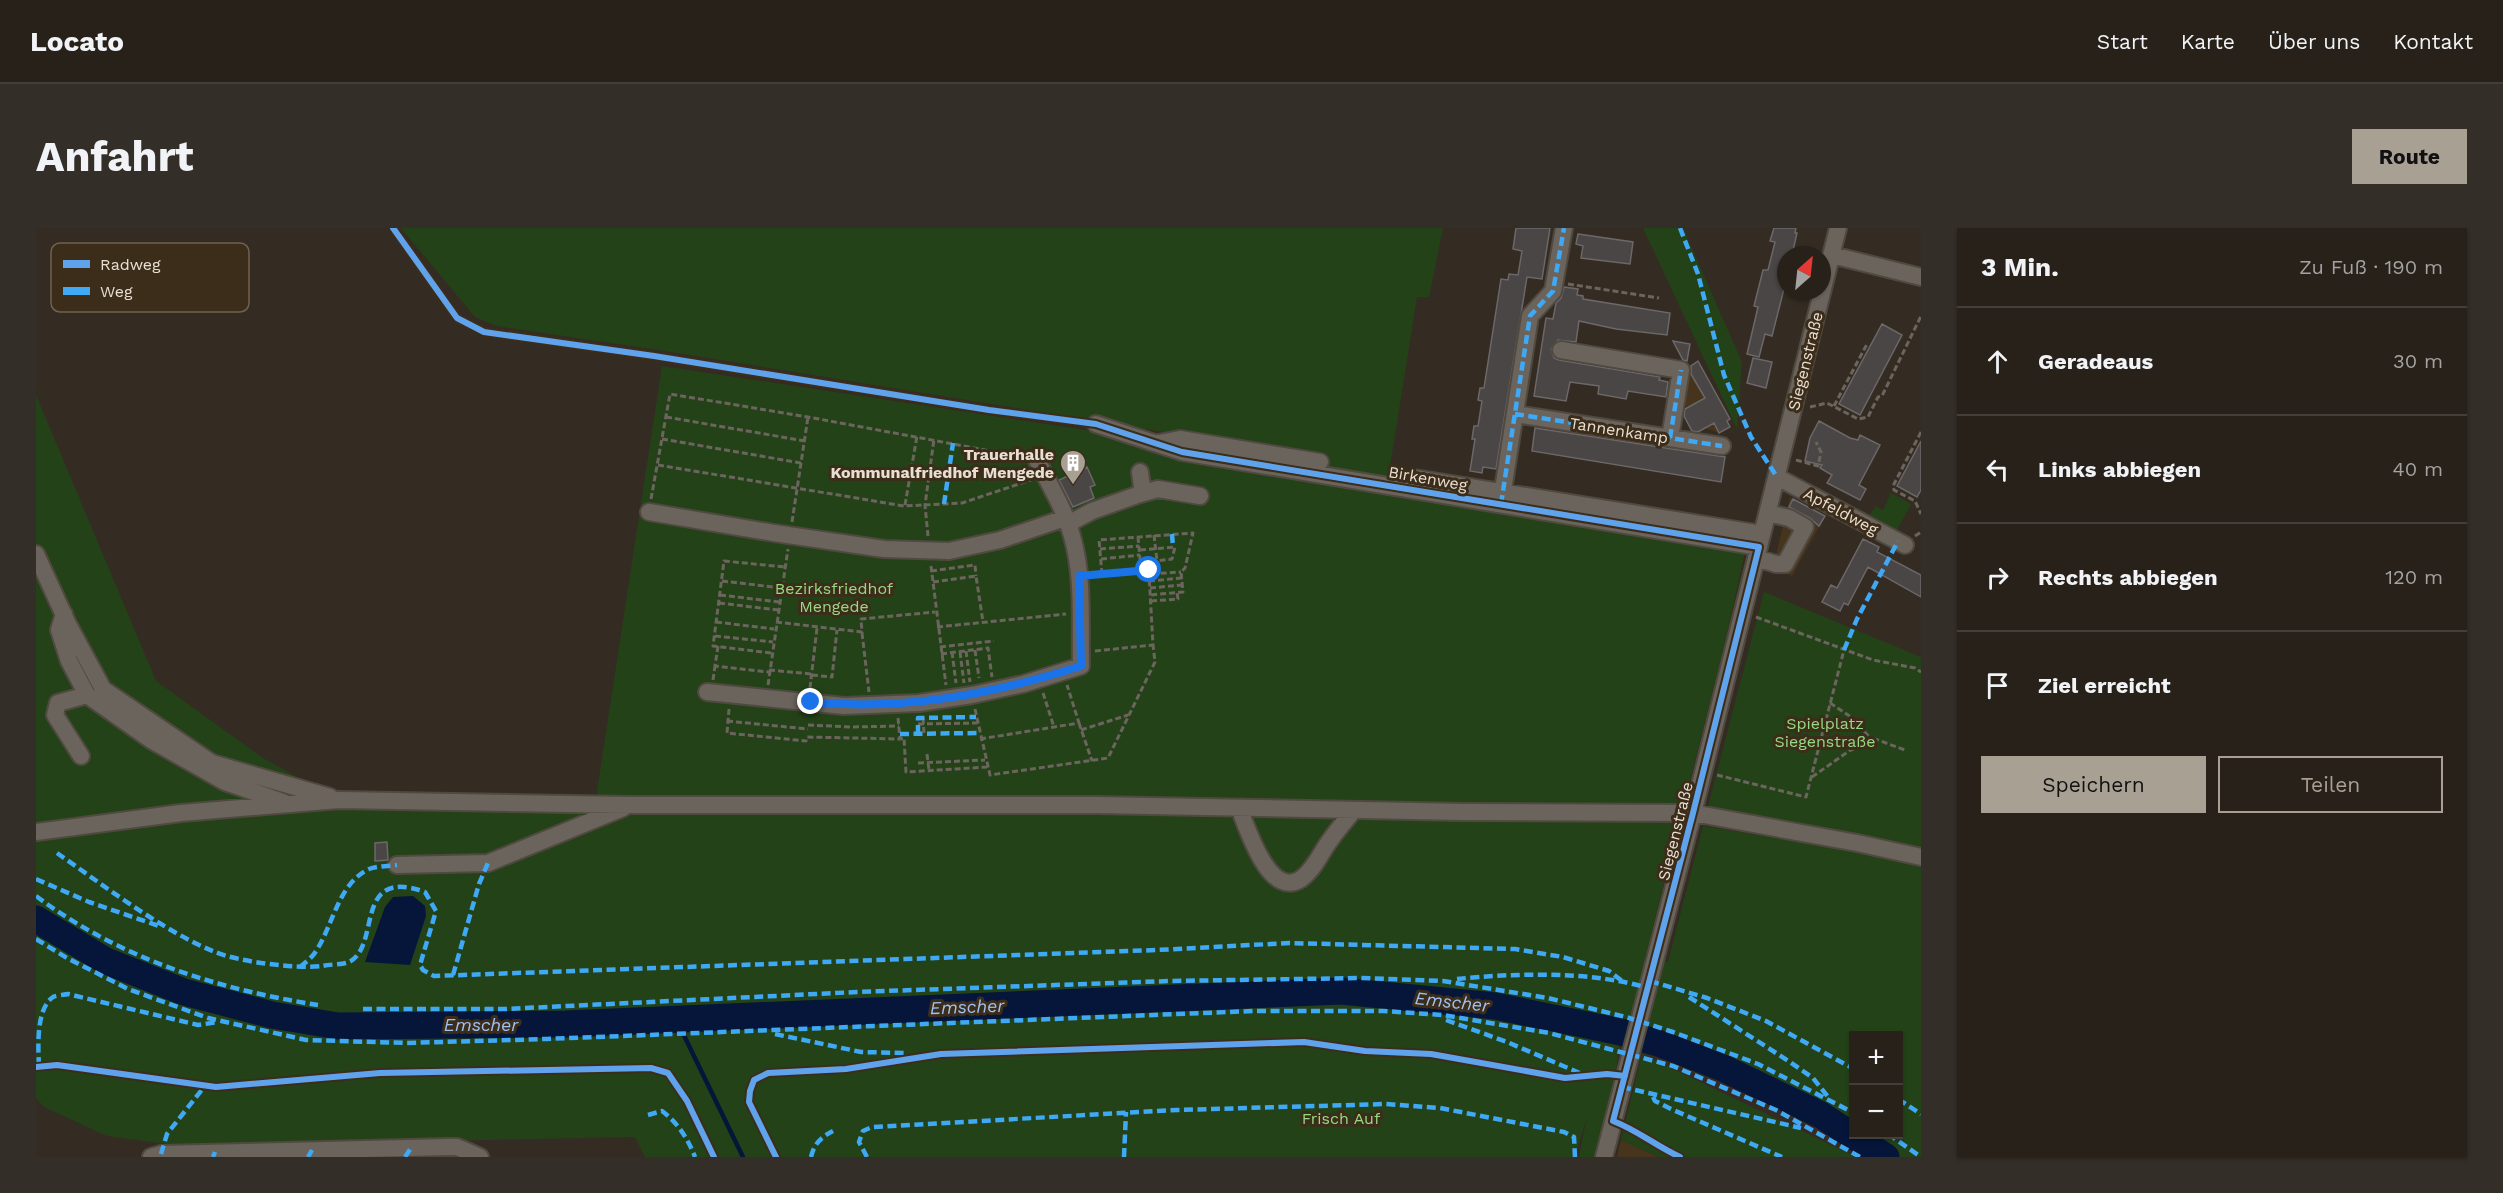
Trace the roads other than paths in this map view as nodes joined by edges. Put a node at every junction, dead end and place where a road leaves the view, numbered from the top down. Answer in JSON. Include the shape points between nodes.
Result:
{"nodes":[{"id":1,"x":1564,"y":228,"type":"edge"},
{"id":2,"x":1838,"y":228,"type":"edge"},
{"id":3,"x":1832,"y":255,"type":"junction"},
{"id":4,"x":1921,"y":277,"type":"edge"},
{"id":5,"x":1560,"y":350,"type":"dead end"},
{"id":6,"x":1515,"y":414,"type":"junction"},
{"id":7,"x":1096,"y":424,"type":"dead end"},
{"id":8,"x":1670,"y":438,"type":"junction"},
{"id":9,"x":1722,"y":446,"type":"dead end"},
{"id":10,"x":1036,"y":460,"type":"road end"},
{"id":11,"x":1140,"y":471,"type":"dead end"},
{"id":12,"x":1777,"y":477,"type":"junction"},
{"id":13,"x":1140,"y":494,"type":"junction"},
{"id":14,"x":1200,"y":496,"type":"dead end"},
{"id":15,"x":1502,"y":498,"type":"junction"},
{"id":16,"x":649,"y":512,"type":"road end"},
{"id":17,"x":1768,"y":513,"type":"junction"},
{"id":18,"x":1067,"y":521,"type":"junction"},
{"id":19,"x":1905,"y":545,"type":"dead end"},
{"id":20,"x":1759,"y":546,"type":"junction"},
{"id":21,"x":36,"y":554,"type":"edge"},
{"id":22,"x":64,"y":614,"type":"junction"},
{"id":23,"x":710,"y":686,"type":"road end"},
{"id":24,"x":87,"y":695,"type":"junction"},
{"id":25,"x":81,"y":756,"type":"dead end"},
{"id":26,"x":339,"y":800,"type":"junction"},
{"id":27,"x":290,"y":805,"type":"junction"},
{"id":28,"x":630,"y":805,"type":"junction"},
{"id":29,"x":1239,"y":808,"type":"junction"},
{"id":30,"x":1354,"y":810,"type":"junction"},
{"id":31,"x":1694,"y":813,"type":"junction"},
{"id":32,"x":36,"y":832,"type":"edge"},
{"id":33,"x":1921,"y":857,"type":"edge"},
{"id":34,"x":397,"y":865,"type":"dead end"},
{"id":35,"x":151,"y":1157,"type":"edge"},
{"id":36,"x":480,"y":1157,"type":"edge"},
{"id":37,"x":1604,"y":1157,"type":"edge"}],
"edges":[{"from":1,"to":6,"type":"street","via":[[1553,291],[1530,316]]},
{"from":2,"to":3,"type":"street","name":"Siegenstraße"},
{"from":3,"to":4,"type":"street"},
{"from":3,"to":12,"type":"street","name":"Siegenstraße"},
{"from":5,"to":8,"type":"street","via":[[1681,370]]},
{"from":6,"to":8,"type":"street","name":"Tannenkamp"},
{"from":6,"to":15,"type":"street"},
{"from":7,"to":15,"type":"street","name":"Birkenweg","via":[[1182,452]]},
{"from":8,"to":9,"type":"street","name":"Tannenkamp"},
{"from":10,"to":18,"type":"street"},
{"from":11,"to":13,"type":"street"},
{"from":12,"to":17,"type":"street","name":"Siegenstraße"},
{"from":12,"to":19,"type":"street","name":"Apfeldweg"},
{"from":13,"to":14,"type":"street","via":[[1158,489]]},
{"from":13,"to":18,"type":"street"},
{"from":15,"to":20,"type":"street","name":"Birkenweg"},
{"from":16,"to":18,"type":"street","via":[[884,549],[949,551]]},
{"from":17,"to":20,"type":"street","name":"Siegenstraße"},
{"from":17,"to":20,"type":"street","name":"Birkenweg","via":[[1806,527],[1785,564],[1776,564]]},
{"from":18,"to":23,"type":"street","via":[[1079,576],[1081,666],[970,695],[871,706],[730,694]]},
{"from":20,"to":31,"type":"street","name":"Siegenstraße"},
{"from":21,"to":22,"type":"street"},
{"from":22,"to":24,"type":"street","via":[[59,630],[69,661]]},
{"from":22,"to":26,"type":"street","via":[[103,689],[212,763]]},
{"from":24,"to":25,"type":"street","via":[[58,703],[55,715]]},
{"from":24,"to":27,"type":"street","via":[[151,740],[225,782]]},
{"from":26,"to":27,"type":"street"},
{"from":26,"to":28,"type":"street"},
{"from":27,"to":32,"type":"street","via":[[181,813]]},
{"from":28,"to":29,"type":"street"},
{"from":28,"to":34,"type":"street","via":[[488,863]]},
{"from":29,"to":30,"type":"street"},
{"from":29,"to":30,"type":"street","via":[[1268,871],[1279,880],[1293,882],[1312,868]]},
{"from":30,"to":31,"type":"street"},
{"from":31,"to":33,"type":"street"},
{"from":31,"to":37,"type":"street","name":"Siegenstraße"},
{"from":35,"to":36,"type":"street","via":[[457,1147]]}]}
